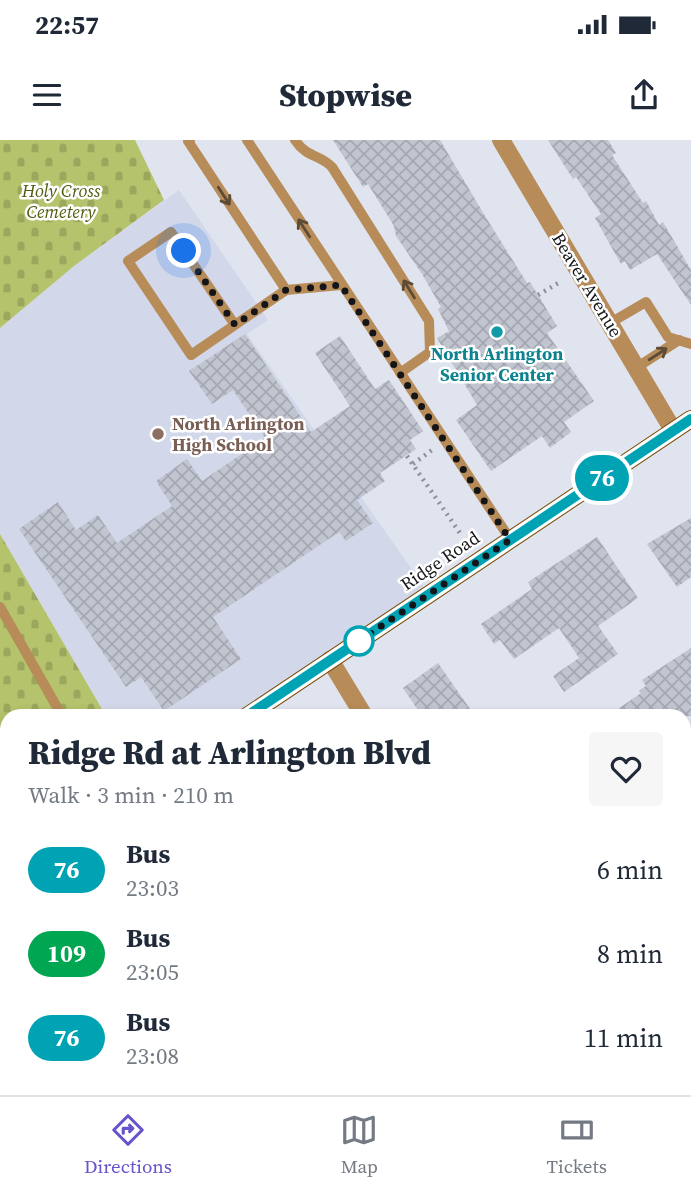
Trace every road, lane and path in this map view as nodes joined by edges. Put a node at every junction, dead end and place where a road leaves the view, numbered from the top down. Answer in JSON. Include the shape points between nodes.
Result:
{"nodes":[{"id":1,"x":190,"y":140,"type":"edge"},
{"id":2,"x":247,"y":140,"type":"edge"},
{"id":3,"x":295,"y":140,"type":"edge"},
{"id":4,"x":501,"y":140,"type":"edge"},
{"id":5,"x":560,"y":282,"type":"dead end"},
{"id":6,"x":341,"y":285,"type":"junction"},
{"id":7,"x":286,"y":290,"type":"junction"},
{"id":8,"x":538,"y":295,"type":"dead end"},
{"id":9,"x":610,"y":323,"type":"junction"},
{"id":10,"x":235,"y":325,"type":"junction"},
{"id":11,"x":680,"y":341,"type":"junction"},
{"id":12,"x":691,"y":344,"type":"edge"},
{"id":13,"x":636,"y":368,"type":"junction"},
{"id":14,"x":400,"y":373,"type":"junction"},
{"id":15,"x":691,"y":419,"type":"edge"},
{"id":16,"x":673,"y":430,"type":"junction"},
{"id":17,"x":435,"y":448,"type":"dead end"},
{"id":18,"x":407,"y":456,"type":"dead end"},
{"id":19,"x":413,"y":464,"type":"junction"},
{"id":20,"x":462,"y":536,"type":"dead end"},
{"id":21,"x":510,"y":540,"type":"junction"},
{"id":22,"x":2,"y":613,"type":"edge"},
{"id":23,"x":330,"y":660,"type":"junction"},
{"id":24,"x":58,"y":709,"type":"edge"},
{"id":25,"x":257,"y":709,"type":"edge"},
{"id":26,"x":360,"y":709,"type":"edge"}],
"edges":[{"from":1,"to":7,"type":"lane","one_way":true},
{"from":6,"to":2,"type":"lane","one_way":true},
{"from":14,"to":3,"type":"lane","one_way":true,"via":[[430,352],[429,321],[332,167],[303,151]]},
{"from":4,"to":9,"type":"street","name":"Beaver Avenue"},
{"from":5,"to":8,"type":"path"},
{"from":6,"to":7,"type":"lane"},
{"from":6,"to":14,"type":"lane"},
{"from":7,"to":10,"type":"lane"},
{"from":9,"to":11,"type":"lane","via":[[646,302],[668,337]]},
{"from":9,"to":13,"type":"street","name":"Beaver Avenue"},
{"from":10,"to":10,"type":"lane","via":[[191,355],[128,261],[171,232]]},
{"from":11,"to":12,"type":"lane"},
{"from":13,"to":11,"type":"lane","one_way":true},
{"from":13,"to":16,"type":"street","name":"Beaver Avenue"},
{"from":14,"to":21,"type":"lane"},
{"from":15,"to":16,"type":"main road","name":"Ridge Road"},
{"from":16,"to":21,"type":"main road","name":"Ridge Road"},
{"from":17,"to":19,"type":"path"},
{"from":18,"to":19,"type":"path"},
{"from":19,"to":20,"type":"path"},
{"from":21,"to":23,"type":"main road","name":"Ridge Road"},
{"from":22,"to":24,"type":"lane"},
{"from":23,"to":25,"type":"main road","name":"Ridge Road"},
{"from":23,"to":26,"type":"street"}]}
